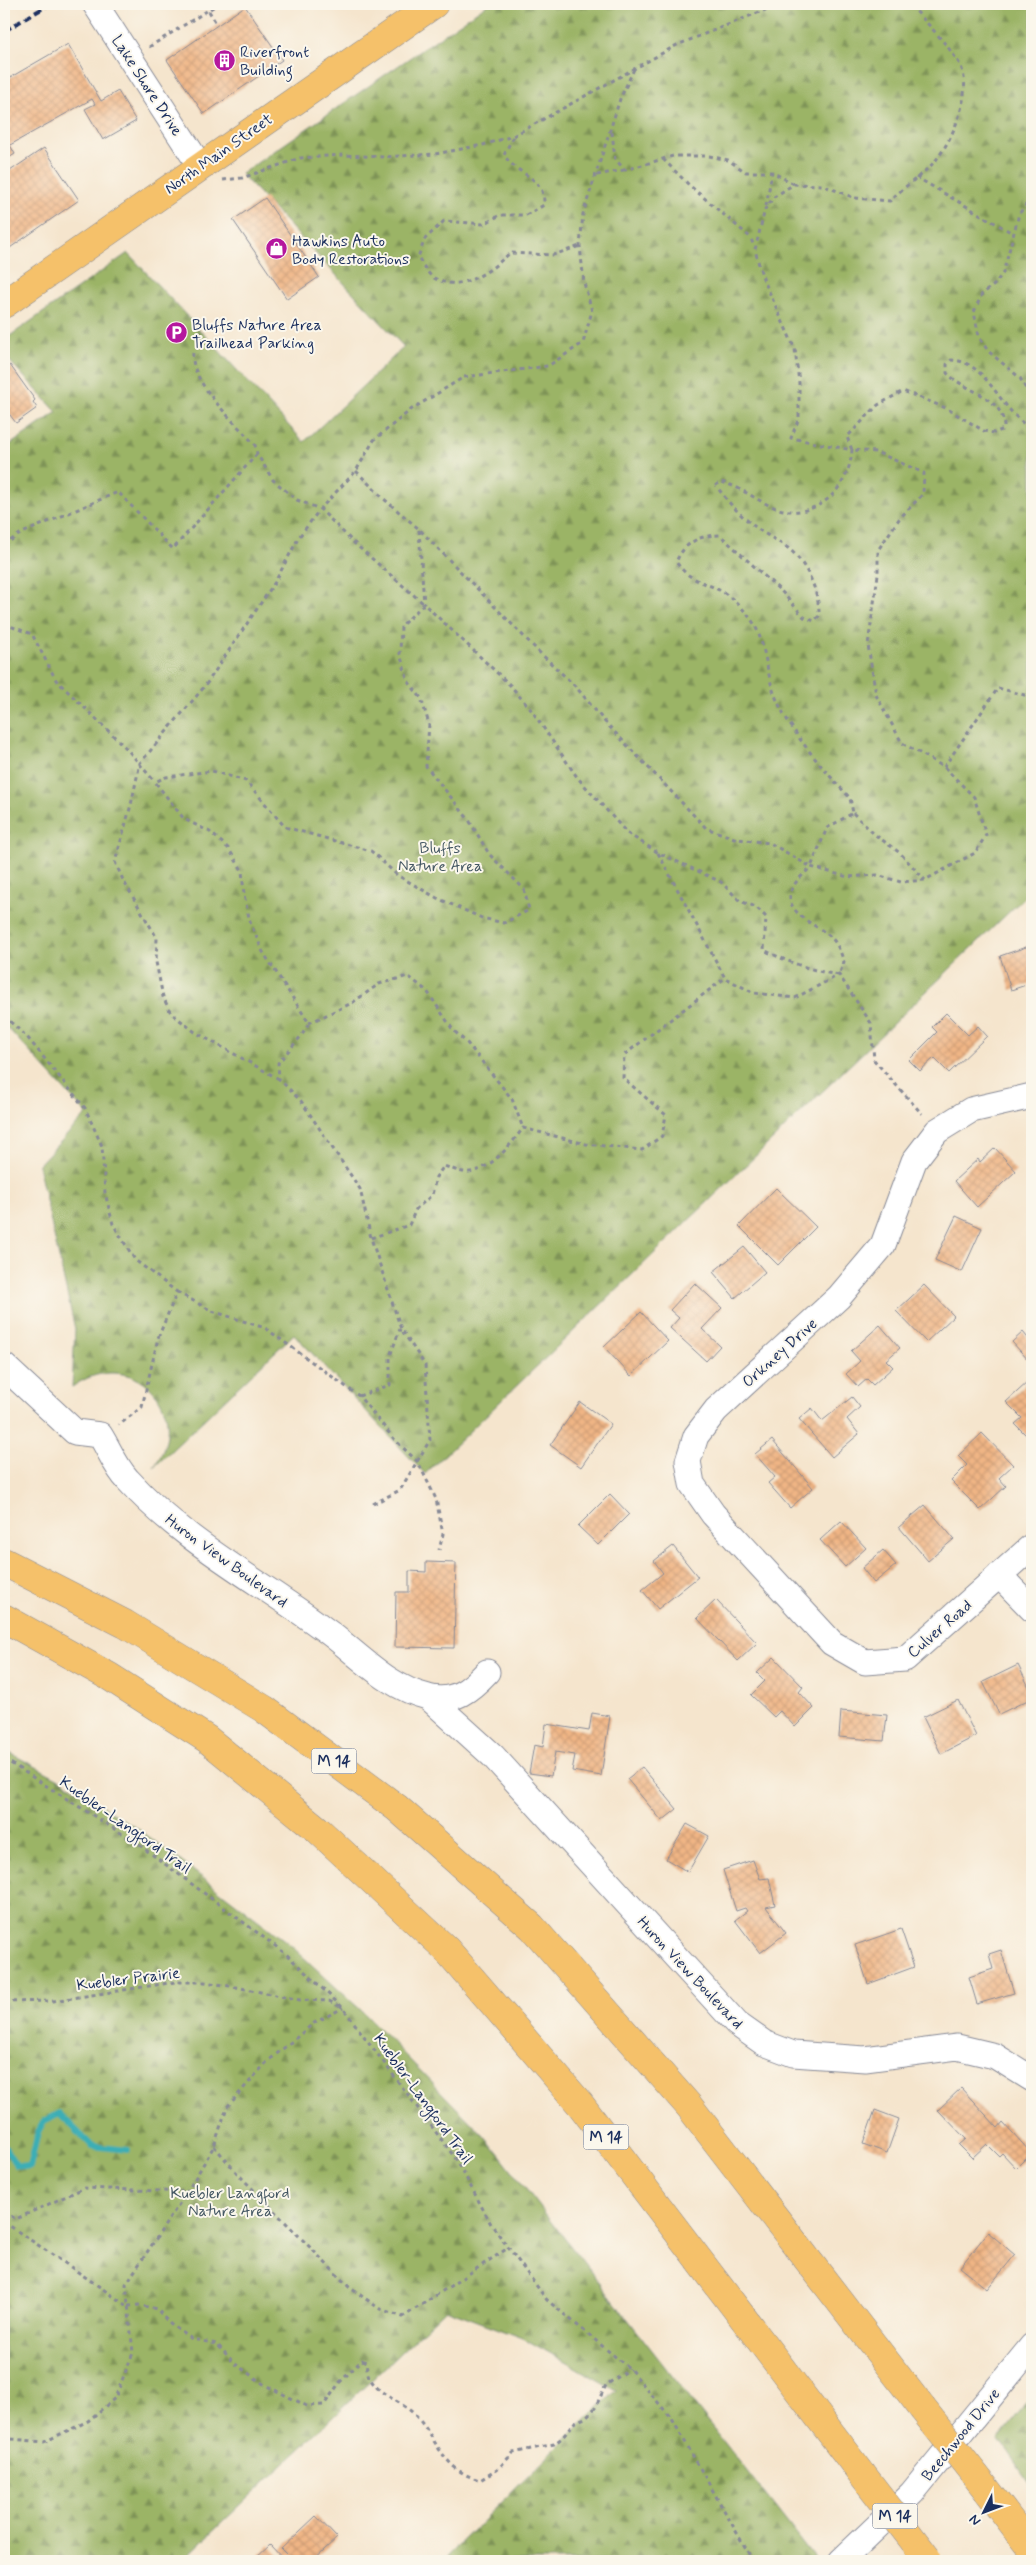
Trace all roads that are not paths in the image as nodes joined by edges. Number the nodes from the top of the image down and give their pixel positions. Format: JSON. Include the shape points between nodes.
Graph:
{"nodes":[{"id":1,"x":95,"y":4,"type":"edge"},
{"id":2,"x":434,"y":4,"type":"edge"},
{"id":3,"x":200,"y":166,"type":"junction"},
{"id":4,"x":4,"y":304,"type":"edge"},
{"id":5,"x":1032,"y":1096,"type":"edge"},
{"id":6,"x":4,"y":1366,"type":"edge"},
{"id":7,"x":1032,"y":1546,"type":"edge"},
{"id":8,"x":4,"y":1562,"type":"edge"},
{"id":9,"x":999,"y":1575,"type":"junction"},
{"id":10,"x":1032,"y":1609,"type":"edge"},
{"id":11,"x":4,"y":1618,"type":"edge"},
{"id":12,"x":832,"y":1643,"type":"joint"},
{"id":13,"x":487,"y":1672,"type":"dead end"},
{"id":14,"x":428,"y":1697,"type":"junction"},
{"id":15,"x":1032,"y":2079,"type":"edge"},
{"id":16,"x":1032,"y":2346,"type":"edge"},
{"id":17,"x":1032,"y":2549,"type":"edge"},
{"id":18,"x":928,"y":2559,"type":"edge"},
{"id":19,"x":841,"y":2561,"type":"edge"}],
"edges":[{"from":1,"to":3,"type":"street","name":"Lake Shore Drive"},
{"from":2,"to":3,"type":"main road","name":"North Main Street"},
{"from":3,"to":4,"type":"main road","name":"North Main Street"},
{"from":5,"to":12,"type":"street","name":"Orkney Drive","via":[[971,1110],[937,1131],[914,1161],[883,1244],[839,1297],[716,1410],[696,1436],[688,1461],[692,1484],[713,1514]]},
{"from":6,"to":14,"type":"street","name":"Huron View Boulevard","via":[[75,1432],[100,1435],[126,1479],[182,1532],[325,1629],[388,1681]]},
{"from":7,"to":9,"type":"street","name":"Culver Road"},
{"from":8,"to":17,"type":"main road","number":"M 14","bridge":true,"via":[[125,1624],[264,1709],[397,1808],[532,1927],[689,2106]]},
{"from":9,"to":10,"type":"street"},
{"from":9,"to":12,"type":"street","name":"Culver Road","via":[[905,1660],[866,1662]]},
{"from":11,"to":18,"type":"main road","number":"M 14","bridge":true,"via":[[110,1677],[207,1739],[317,1829],[446,1949],[580,2104]]},
{"from":13,"to":14,"type":"street","name":"Huron View Boulevard","via":[[468,1691],[457,1696]]},
{"from":14,"to":15,"type":"street","name":"Huron View Boulevard","via":[[492,1756],[737,2024],[764,2043],[793,2054],[832,2059],[865,2059],[957,2047],[995,2056]]},
{"from":16,"to":19,"type":"street","name":"Beechwood Drive","via":[[912,2492]]}]}
